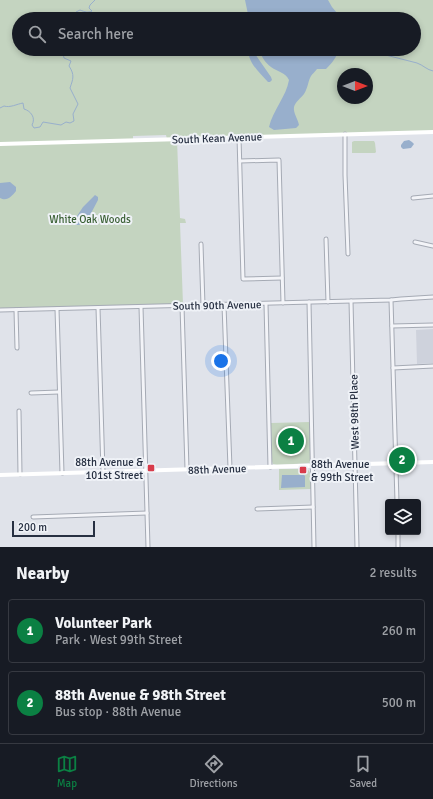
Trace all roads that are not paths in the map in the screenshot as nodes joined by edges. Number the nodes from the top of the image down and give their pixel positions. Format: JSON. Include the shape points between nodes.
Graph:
{"nodes":[{"id":1,"x":433,"y":132,"type":"edge"},
{"id":2,"x":345,"y":134,"type":"junction"},
{"id":3,"x":239,"y":137,"type":"junction"},
{"id":4,"x":0,"y":144,"type":"edge"},
{"id":5,"x":240,"y":161,"type":"junction"},
{"id":6,"x":433,"y":196,"type":"edge"},
{"id":7,"x":414,"y":198,"type":"dead end"},
{"id":8,"x":326,"y":239,"type":"dead end"},
{"id":9,"x":415,"y":242,"type":"dead end"},
{"id":10,"x":201,"y":244,"type":"dead end"},
{"id":11,"x":433,"y":246,"type":"edge"},
{"id":12,"x":348,"y":254,"type":"dead end"},
{"id":13,"x":282,"y":278,"type":"junction"},
{"id":14,"x":433,"y":298,"type":"edge"},
{"id":15,"x":391,"y":300,"type":"junction"},
{"id":16,"x":309,"y":302,"type":"junction"},
{"id":17,"x":328,"y":302,"type":"junction"},
{"id":18,"x":351,"y":302,"type":"junction"},
{"id":19,"x":283,"y":303,"type":"junction"},
{"id":20,"x":266,"y":304,"type":"junction"},
{"id":21,"x":202,"y":305,"type":"junction"},
{"id":22,"x":224,"y":305,"type":"junction"},
{"id":23,"x":182,"y":306,"type":"junction"},
{"id":24,"x":141,"y":307,"type":"junction"},
{"id":25,"x":98,"y":308,"type":"junction"},
{"id":26,"x":57,"y":309,"type":"junction"},
{"id":27,"x":0,"y":310,"type":"edge"},
{"id":28,"x":16,"y":310,"type":"junction"},
{"id":29,"x":433,"y":325,"type":"edge"},
{"id":30,"x":392,"y":326,"type":"junction"},
{"id":31,"x":16,"y":348,"type":"dead end"},
{"id":32,"x":433,"y":366,"type":"edge"},
{"id":33,"x":393,"y":368,"type":"junction"},
{"id":34,"x":59,"y":392,"type":"junction"},
{"id":35,"x":31,"y":393,"type":"dead end"},
{"id":36,"x":19,"y":411,"type":"dead end"},
{"id":37,"x":433,"y":462,"type":"edge"},
{"id":38,"x":396,"y":463,"type":"junction"},
{"id":39,"x":355,"y":464,"type":"junction"},
{"id":40,"x":312,"y":466,"type":"junction"},
{"id":41,"x":270,"y":467,"type":"junction"},
{"id":42,"x":230,"y":468,"type":"junction"},
{"id":43,"x":187,"y":469,"type":"junction"},
{"id":44,"x":146,"y":471,"type":"junction"},
{"id":45,"x":103,"y":472,"type":"junction"},
{"id":46,"x":62,"y":473,"type":"junction"},
{"id":47,"x":20,"y":474,"type":"junction"},
{"id":48,"x":0,"y":475,"type":"edge"},
{"id":49,"x":397,"y":499,"type":"edge"},
{"id":50,"x":313,"y":507,"type":"junction"},
{"id":51,"x":257,"y":509,"type":"dead end"},
{"id":52,"x":147,"y":513,"type":"junction"},
{"id":53,"x":33,"y":517,"type":"dead end"},
{"id":54,"x":398,"y":535,"type":"edge"},
{"id":55,"x":148,"y":547,"type":"edge"},
{"id":56,"x":314,"y":547,"type":"edge"},
{"id":57,"x":357,"y":547,"type":"edge"},
{"id":58,"x":398,"y":547,"type":"edge"}],
"edges":[{"from":1,"to":2,"type":"street","name":"South Kean Avenue"},
{"from":2,"to":3,"type":"street","name":"South Kean Avenue"},
{"from":2,"to":12,"type":"street"},
{"from":3,"to":4,"type":"street","name":"South Kean Avenue"},
{"from":3,"to":5,"type":"street"},
{"from":5,"to":13,"type":"street","via":[[243,279]]},
{"from":5,"to":13,"type":"street","via":[[279,160]]},
{"from":6,"to":7,"type":"street"},
{"from":8,"to":17,"type":"street"},
{"from":9,"to":11,"type":"street"},
{"from":10,"to":21,"type":"street"},
{"from":13,"to":19,"type":"street"},
{"from":14,"to":15,"type":"street","name":"South 90th Avenue"},
{"from":15,"to":18,"type":"street","name":"South 90th Avenue"},
{"from":15,"to":30,"type":"street"},
{"from":16,"to":17,"type":"street","name":"South 90th Avenue"},
{"from":16,"to":19,"type":"street","name":"South 90th Avenue"},
{"from":16,"to":40,"type":"street"},
{"from":17,"to":18,"type":"street","name":"South 90th Avenue"},
{"from":18,"to":39,"type":"street","name":"West 98th Place"},
{"from":19,"to":20,"type":"street","name":"South 90th Avenue"},
{"from":20,"to":22,"type":"street","name":"South 90th Avenue"},
{"from":20,"to":41,"type":"street"},
{"from":21,"to":22,"type":"street","name":"South 90th Avenue"},
{"from":21,"to":23,"type":"street","name":"South 90th Avenue"},
{"from":22,"to":42,"type":"street"},
{"from":23,"to":24,"type":"street","name":"South 90th Avenue"},
{"from":23,"to":43,"type":"street"},
{"from":24,"to":25,"type":"street","name":"South 90th Avenue"},
{"from":24,"to":44,"type":"street"},
{"from":25,"to":26,"type":"street","name":"South 90th Avenue"},
{"from":25,"to":45,"type":"street"},
{"from":26,"to":28,"type":"street","name":"South 90th Avenue"},
{"from":26,"to":34,"type":"street"},
{"from":27,"to":28,"type":"street","name":"South 90th Avenue"},
{"from":28,"to":31,"type":"street"},
{"from":29,"to":30,"type":"street"},
{"from":30,"to":33,"type":"street"},
{"from":32,"to":33,"type":"street"},
{"from":33,"to":38,"type":"street"},
{"from":34,"to":35,"type":"street"},
{"from":34,"to":46,"type":"street"},
{"from":36,"to":47,"type":"street"},
{"from":37,"to":38,"type":"street","name":"88th Avenue"},
{"from":38,"to":39,"type":"street","name":"88th Avenue"},
{"from":38,"to":49,"type":"street"},
{"from":39,"to":40,"type":"street","name":"88th Avenue"},
{"from":39,"to":57,"type":"street","name":"West 98th Place"},
{"from":40,"to":41,"type":"street","name":"88th Avenue"},
{"from":40,"to":50,"type":"street"},
{"from":41,"to":42,"type":"street","name":"88th Avenue"},
{"from":42,"to":43,"type":"street","name":"88th Avenue"},
{"from":43,"to":44,"type":"street","name":"88th Avenue"},
{"from":44,"to":45,"type":"street","name":"88th Avenue"},
{"from":44,"to":52,"type":"street"},
{"from":45,"to":46,"type":"street","name":"88th Avenue"},
{"from":46,"to":47,"type":"street","name":"88th Avenue"},
{"from":47,"to":48,"type":"street","name":"88th Avenue"},
{"from":50,"to":51,"type":"street"},
{"from":50,"to":56,"type":"street"},
{"from":52,"to":53,"type":"street"},
{"from":52,"to":55,"type":"street"},
{"from":54,"to":58,"type":"street"}]}
